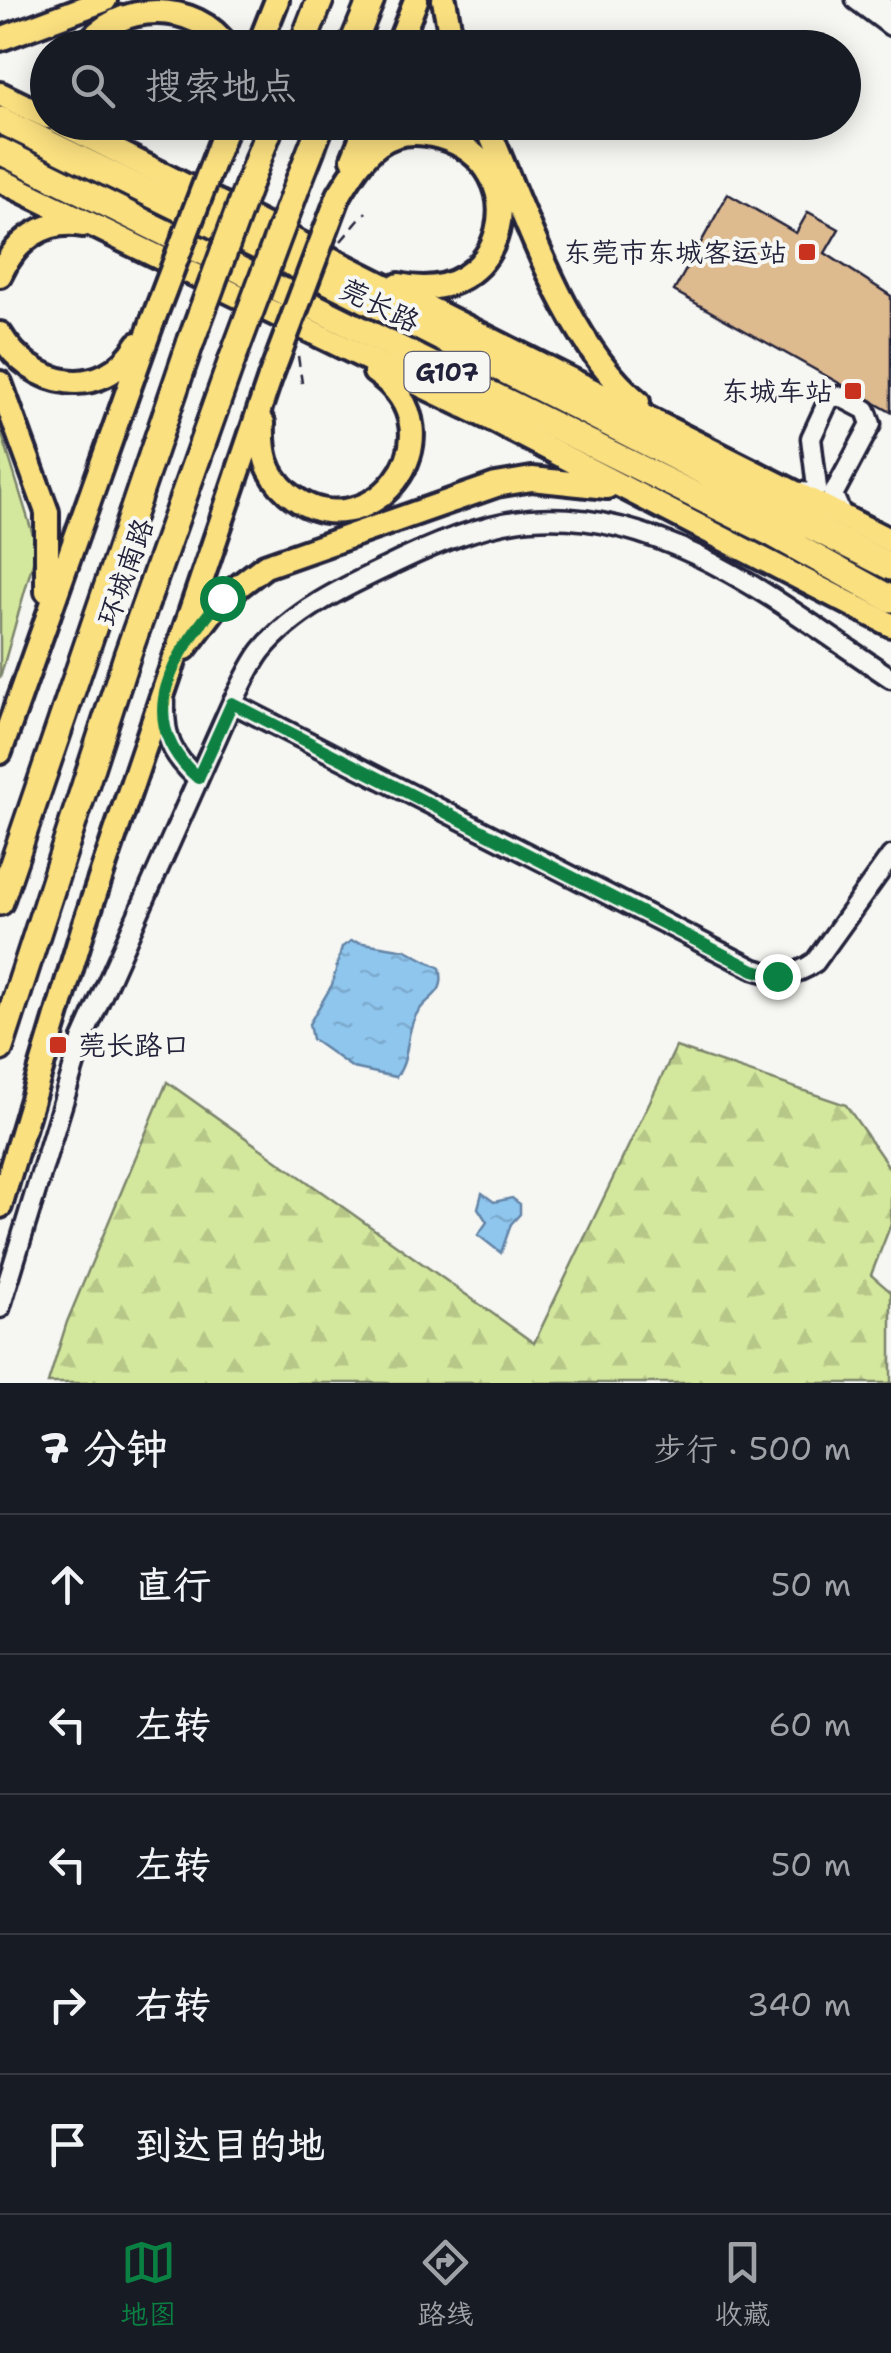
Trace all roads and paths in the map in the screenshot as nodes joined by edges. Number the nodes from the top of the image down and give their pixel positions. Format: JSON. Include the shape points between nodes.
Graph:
{"nodes":[{"id":1,"x":105,"y":0,"type":"edge"},
{"id":2,"x":276,"y":0,"type":"edge"},
{"id":3,"x":320,"y":0,"type":"edge"},
{"id":4,"x":370,"y":0,"type":"edge"},
{"id":5,"x":416,"y":0,"type":"edge"},
{"id":6,"x":444,"y":0,"type":"edge"},
{"id":7,"x":856,"y":0,"type":"edge"},
{"id":8,"x":876,"y":0,"type":"edge"},
{"id":9,"x":891,"y":11,"type":"edge"},
{"id":10,"x":891,"y":26,"type":"edge"},
{"id":11,"x":100,"y":30,"type":"edge"},
{"id":12,"x":216,"y":30,"type":"edge"},
{"id":13,"x":265,"y":30,"type":"edge"},
{"id":14,"x":308,"y":30,"type":"edge"},
{"id":15,"x":359,"y":30,"type":"edge"},
{"id":16,"x":404,"y":30,"type":"edge"},
{"id":17,"x":450,"y":30,"type":"edge"},
{"id":18,"x":0,"y":39,"type":"edge"},
{"id":19,"x":0,"y":94,"type":"edge"},
{"id":20,"x":30,"y":108,"type":"edge"},
{"id":21,"x":0,"y":120,"type":"edge"},
{"id":22,"x":30,"y":135,"type":"edge"},
{"id":23,"x":41,"y":140,"type":"edge"},
{"id":24,"x":94,"y":140,"type":"edge"},
{"id":25,"x":110,"y":140,"type":"edge"},
{"id":26,"x":221,"y":140,"type":"edge"},
{"id":27,"x":265,"y":140,"type":"edge"},
{"id":28,"x":315,"y":140,"type":"edge"},
{"id":29,"x":361,"y":140,"type":"edge"},
{"id":30,"x":380,"y":140,"type":"edge"},
{"id":31,"x":449,"y":140,"type":"edge"},
{"id":32,"x":493,"y":140,"type":"edge"},
{"id":33,"x":0,"y":151,"type":"edge"},
{"id":34,"x":140,"y":163,"type":"junction"},
{"id":35,"x":0,"y":180,"type":"edge"},
{"id":36,"x":339,"y":195,"type":"junction"},
{"id":37,"x":366,"y":212,"type":"dead end"},
{"id":38,"x":108,"y":233,"type":"junction"},
{"id":39,"x":339,"y":245,"type":"dead end"},
{"id":40,"x":357,"y":270,"type":"junction"},
{"id":41,"x":0,"y":276,"type":"edge"},
{"id":42,"x":153,"y":320,"type":"junction"},
{"id":43,"x":0,"y":334,"type":"edge"},
{"id":44,"x":327,"y":339,"type":"junction"},
{"id":45,"x":302,"y":345,"type":"dead end"},
{"id":46,"x":270,"y":378,"type":"junction"},
{"id":47,"x":302,"y":382,"type":"dead end"},
{"id":48,"x":0,"y":383,"type":"edge"},
{"id":49,"x":672,"y":429,"type":"junction"},
{"id":50,"x":801,"y":492,"type":"junction"},
{"id":51,"x":642,"y":498,"type":"junction"},
{"id":52,"x":841,"y":512,"type":"junction"},
{"id":53,"x":891,"y":540,"type":"edge"},
{"id":54,"x":891,"y":566,"type":"edge"},
{"id":55,"x":891,"y":599,"type":"edge"},
{"id":56,"x":891,"y":625,"type":"edge"},
{"id":57,"x":42,"y":628,"type":"junction"},
{"id":58,"x":166,"y":676,"type":"junction"},
{"id":59,"x":891,"y":678,"type":"edge"},
{"id":60,"x":232,"y":703,"type":"junction"},
{"id":61,"x":0,"y":752,"type":"edge"},
{"id":62,"x":198,"y":778,"type":"junction"},
{"id":63,"x":891,"y":856,"type":"edge"},
{"id":64,"x":0,"y":902,"type":"edge"},
{"id":65,"x":0,"y":1048,"type":"edge"},
{"id":66,"x":0,"y":1206,"type":"edge"},
{"id":67,"x":0,"y":1308,"type":"edge"}],
"edges":[{"from":1,"to":18,"type":"main road"},
{"from":2,"to":13,"type":"main road"},
{"from":3,"to":14,"type":"highway"},
{"from":4,"to":15,"type":"highway"},
{"from":5,"to":16,"type":"main road"},
{"from":6,"to":17,"type":"main road"},
{"from":7,"to":10,"type":"street"},
{"from":8,"to":9,"type":"street"},
{"from":11,"to":12,"type":"main road","via":[[112,17],[161,3],[195,13]]},
{"from":19,"to":20,"type":"main road"},
{"from":21,"to":22,"type":"highway","name":"莞长路","number":"G107"},
{"from":23,"to":54,"type":"highway","name":"莞长路","number":"G107"},
{"from":24,"to":34,"type":"main road"},
{"from":25,"to":34,"type":"main road"},
{"from":26,"to":42,"type":"main road","bridge":true},
{"from":27,"to":64,"type":"highway","name":"环城南路","bridge":true},
{"from":28,"to":65,"type":"highway","name":"环城南路","bridge":true,"via":[[127,656]]},
{"from":29,"to":36,"type":"main road"},
{"from":30,"to":36,"type":"main road"},
{"from":31,"to":40,"type":"main road","via":[[474,154],[498,196],[493,244],[464,280],[441,288],[416,288]]},
{"from":32,"to":49,"type":"main road","via":[[591,353],[622,389]]},
{"from":33,"to":55,"type":"highway","name":"莞长路","number":"G107","via":[[772,533]]},
{"from":34,"to":40,"type":"main road"},
{"from":35,"to":38,"type":"main road"},
{"from":36,"to":46,"type":"main road","bridge":true},
{"from":37,"to":39,"type":"path","bridge":true},
{"from":38,"to":41,"type":"main road","via":[[68,223],[41,230],[16,248]]},
{"from":38,"to":44,"type":"main road"},
{"from":40,"to":49,"type":"main road"},
{"from":42,"to":43,"type":"main road","via":[[124,364],[80,383],[34,370]]},
{"from":42,"to":57,"type":"main road"},
{"from":44,"to":46,"type":"main road","via":[[382,377],[412,418],[410,455],[378,499],[327,511],[282,488],[262,450]]},
{"from":44,"to":51,"type":"main road"},
{"from":45,"to":47,"type":"path","bridge":true},
{"from":46,"to":58,"type":"main road"},
{"from":48,"to":57,"type":"main road","via":[[46,512],[50,544]]},
{"from":49,"to":50,"type":"main road"},
{"from":50,"to":52,"type":"main road"},
{"from":50,"to":52,"type":"street","via":[[818,488],[811,438],[829,398],[839,396],[866,410],[871,424],[833,495]]},
{"from":51,"to":56,"type":"main road"},
{"from":51,"to":58,"type":"main road","via":[[590,482],[496,485],[264,566],[222,598]]},
{"from":52,"to":53,"type":"main road"},
{"from":57,"to":61,"type":"main road"},
{"from":58,"to":62,"type":"street","via":[[164,734],[176,759]]},
{"from":58,"to":66,"type":"main road"},
{"from":59,"to":60,"type":"street","via":[[746,584],[653,536],[575,520],[530,519],[462,537],[328,596],[262,650]]},
{"from":60,"to":62,"type":"street"},
{"from":60,"to":63,"type":"street","via":[[777,976],[816,962]]},
{"from":62,"to":67,"type":"street","via":[[82,1040]]}]}
